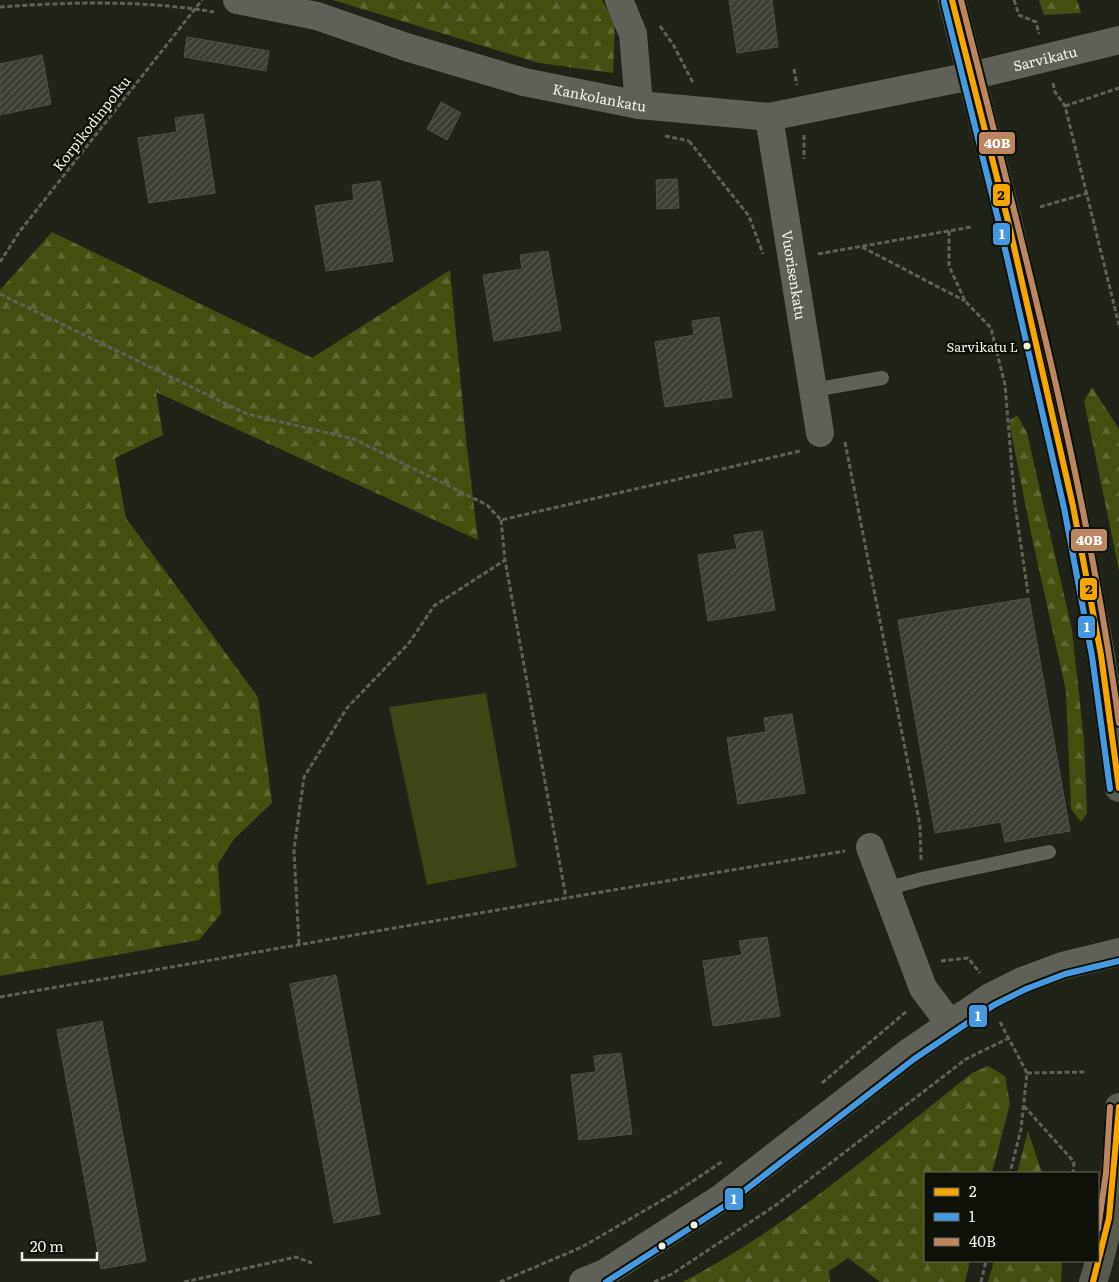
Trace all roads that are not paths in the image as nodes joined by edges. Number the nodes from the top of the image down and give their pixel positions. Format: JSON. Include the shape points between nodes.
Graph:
{"nodes":[{"id":1,"x":236,"y":0,"type":"edge"},
{"id":2,"x":619,"y":0,"type":"edge"},
{"id":3,"x":952,"y":0,"type":"edge"},
{"id":4,"x":1119,"y":40,"type":"edge"},
{"id":5,"x":971,"y":76,"type":"junction"},
{"id":6,"x":639,"y":105,"type":"junction"},
{"id":7,"x":769,"y":117,"type":"junction"},
{"id":8,"x":882,"y":378,"type":"dead end"},
{"id":9,"x":813,"y":390,"type":"junction"},
{"id":10,"x":826,"y":440,"type":"road end"},
{"id":11,"x":1119,"y":788,"type":"edge"},
{"id":12,"x":870,"y":847,"type":"road end"},
{"id":13,"x":1049,"y":852,"type":"dead end"},
{"id":14,"x":886,"y":889,"type":"junction"},
{"id":15,"x":1119,"y":952,"type":"edge"},
{"id":16,"x":950,"y":1024,"type":"junction"},
{"id":17,"x":1119,"y":1107,"type":"edge"},
{"id":18,"x":583,"y":1282,"type":"edge"},
{"id":19,"x":1093,"y":1282,"type":"edge"}],
"edges":[{"from":1,"to":6,"type":"street","name":"Kankolankatu","via":[[317,16],[524,82]]},
{"from":2,"to":6,"type":"street","via":[[633,34]]},
{"from":3,"to":5,"type":"main road"},
{"from":4,"to":5,"type":"street","name":"Sarvikatu"},
{"from":5,"to":7,"type":"street","name":"Kankolankatu"},
{"from":5,"to":11,"type":"main road","via":[[1009,225],[1073,506],[1101,655]]},
{"from":6,"to":7,"type":"street","name":"Kankolankatu"},
{"from":7,"to":9,"type":"street","name":"Vuorisenkatu"},
{"from":8,"to":9,"type":"lane"},
{"from":9,"to":10,"type":"street","name":"Vuorisenkatu"},
{"from":12,"to":14,"type":"street"},
{"from":13,"to":14,"type":"lane","via":[[922,878]]},
{"from":14,"to":16,"type":"street","via":[[923,988]]},
{"from":15,"to":16,"type":"street","via":[[1022,980]]},
{"from":16,"to":18,"type":"street","via":[[909,1052],[722,1198],[605,1274]]},
{"from":17,"to":19,"type":"main road","via":[[1116,1170],[1102,1256]]}]}
